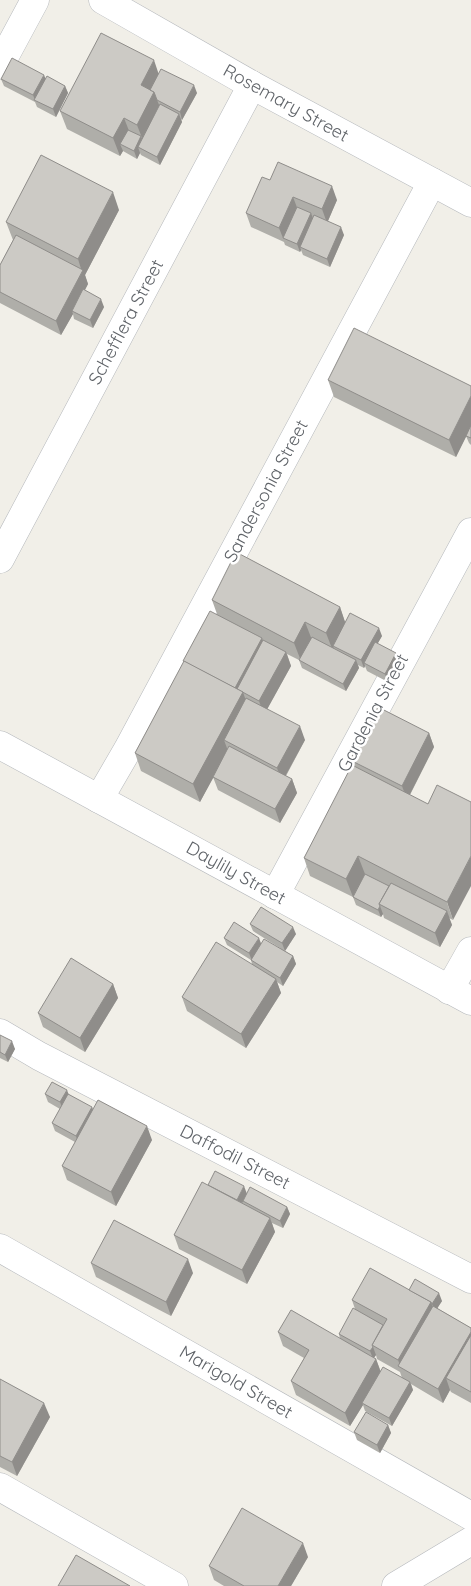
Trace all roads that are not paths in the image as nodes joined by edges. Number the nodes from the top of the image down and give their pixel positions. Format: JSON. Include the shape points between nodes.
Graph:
{"nodes":[{"id":1,"x":35,"y":0,"type":"edge"},
{"id":2,"x":103,"y":0,"type":"edge"},
{"id":3,"x":0,"y":65,"type":"edge"},
{"id":4,"x":252,"y":85,"type":"junction"},
{"id":5,"x":432,"y":182,"type":"junction"},
{"id":6,"x":471,"y":203,"type":"edge"},
{"id":7,"x":471,"y":532,"type":"edge"},
{"id":8,"x":0,"y":559,"type":"edge"},
{"id":9,"x":0,"y":745,"type":"edge"},
{"id":10,"x":99,"y":799,"type":"junction"},
{"id":11,"x":275,"y":895,"type":"junction"},
{"id":12,"x":471,"y":951,"type":"edge"},
{"id":13,"x":460,"y":996,"type":"edge"},
{"id":14,"x":0,"y":1033,"type":"edge"},
{"id":15,"x":0,"y":1248,"type":"edge"},
{"id":16,"x":471,"y":1279,"type":"edge"},
{"id":17,"x":0,"y":1487,"type":"edge"},
{"id":18,"x":471,"y":1516,"type":"edge"},
{"id":19,"x":471,"y":1541,"type":"edge"},
{"id":20,"x":174,"y":1586,"type":"edge"},
{"id":21,"x":396,"y":1586,"type":"edge"}],
"edges":[{"from":1,"to":3,"type":"street"},
{"from":2,"to":4,"type":"street","name":"Rosemary Street"},
{"from":4,"to":5,"type":"street","name":"Rosemary Street"},
{"from":4,"to":8,"type":"street","name":"Schefflera Street"},
{"from":5,"to":6,"type":"street","name":"Rosemary Street"},
{"from":5,"to":10,"type":"street","name":"Sandersonia Street"},
{"from":7,"to":11,"type":"street","name":"Gardenia Street"},
{"from":9,"to":10,"type":"street","name":"Daylily Street"},
{"from":10,"to":11,"type":"street","name":"Daylily Street"},
{"from":11,"to":13,"type":"street","name":"Daylily Street"},
{"from":12,"to":13,"type":"street"},
{"from":14,"to":16,"type":"street","name":"Daffodil Street","via":[[48,1061]]},
{"from":15,"to":18,"type":"street","name":"Marigold Street"},
{"from":17,"to":20,"type":"street"},
{"from":19,"to":21,"type":"street"}]}
